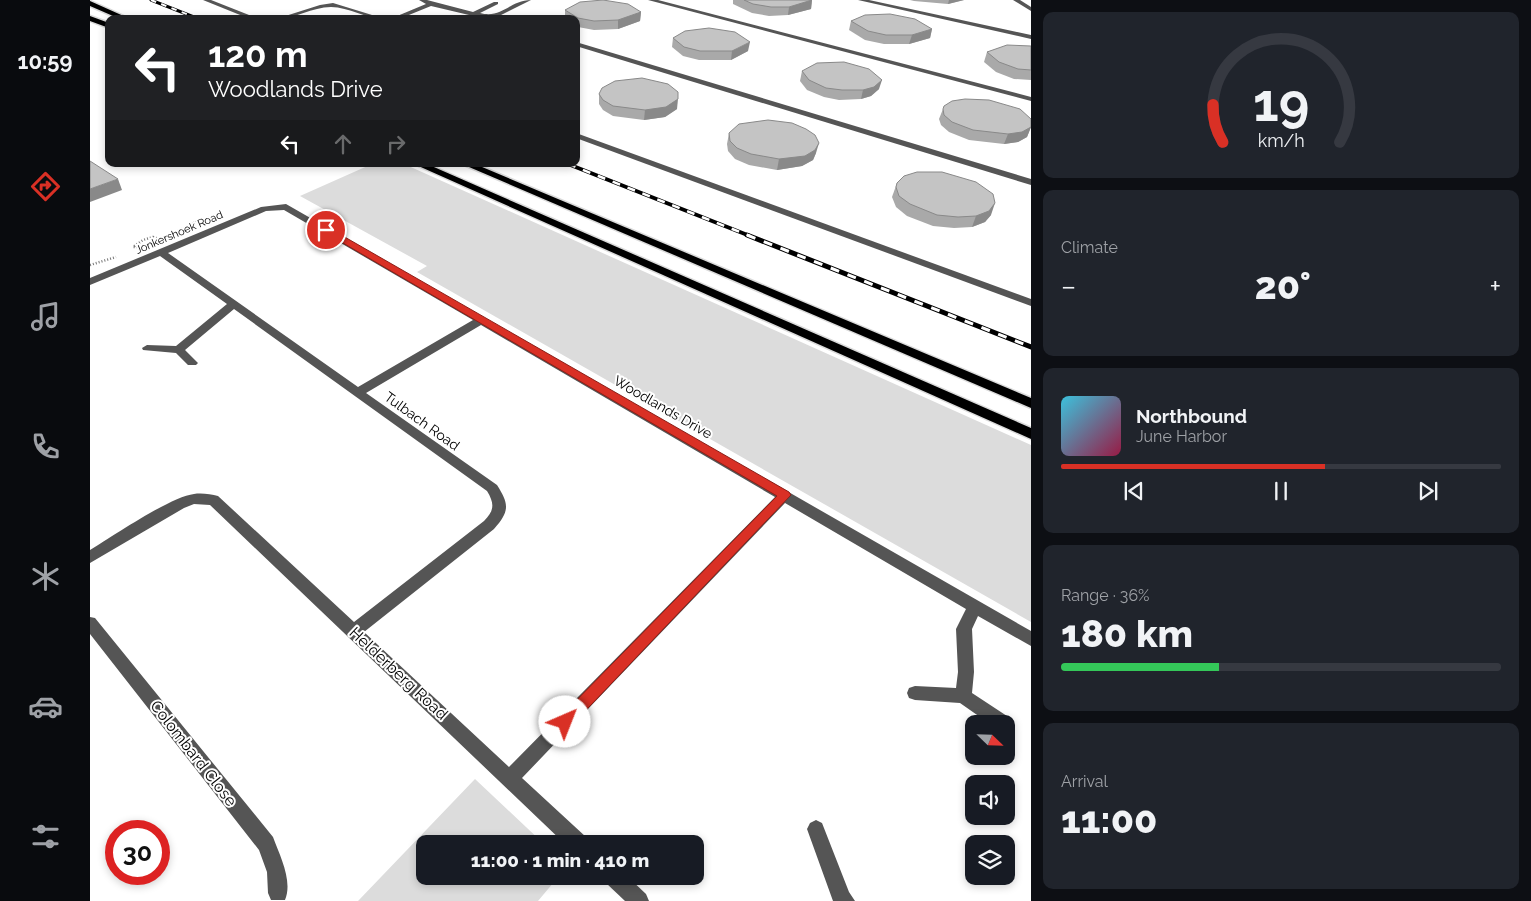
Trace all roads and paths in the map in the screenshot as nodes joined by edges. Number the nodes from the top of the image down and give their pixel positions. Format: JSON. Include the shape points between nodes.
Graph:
{"nodes":[{"id":1,"x":206,"y":0,"type":"edge"},
{"id":2,"x":342,"y":0,"type":"edge"},
{"id":3,"x":422,"y":0,"type":"edge"},
{"id":4,"x":528,"y":0,"type":"edge"},
{"id":5,"x":650,"y":0,"type":"edge"},
{"id":6,"x":861,"y":0,"type":"edge"},
{"id":7,"x":1016,"y":0,"type":"edge"},
{"id":8,"x":90,"y":3,"type":"edge"},
{"id":9,"x":496,"y":3,"type":"dead end"},
{"id":10,"x":432,"y":4,"type":"junction"},
{"id":11,"x":327,"y":6,"type":"junction"},
{"id":12,"x":1031,"y":10,"type":"edge"},
{"id":13,"x":474,"y":14,"type":"junction"},
{"id":14,"x":117,"y":15,"type":"edge"},
{"id":15,"x":245,"y":15,"type":"edge"},
{"id":16,"x":294,"y":15,"type":"edge"},
{"id":17,"x":368,"y":15,"type":"edge"},
{"id":18,"x":403,"y":15,"type":"edge"},
{"id":19,"x":478,"y":15,"type":"edge"},
{"id":20,"x":498,"y":15,"type":"edge"},
{"id":21,"x":90,"y":18,"type":"edge"},
{"id":22,"x":105,"y":24,"type":"edge"},
{"id":23,"x":1031,"y":37,"type":"edge"},
{"id":24,"x":580,"y":45,"type":"edge"},
{"id":25,"x":1031,"y":99,"type":"edge"},
{"id":26,"x":580,"y":136,"type":"edge"},
{"id":27,"x":426,"y":167,"type":"edge"},
{"id":28,"x":474,"y":167,"type":"edge"},
{"id":29,"x":1031,"y":182,"type":"edge"},
{"id":30,"x":278,"y":206,"type":"joint"},
{"id":31,"x":156,"y":248,"type":"junction"},
{"id":32,"x":90,"y":282,"type":"edge"},
{"id":33,"x":1031,"y":303,"type":"edge"},
{"id":34,"x":234,"y":304,"type":"junction"},
{"id":35,"x":481,"y":320,"type":"junction"},
{"id":36,"x":147,"y":348,"type":"dead end"},
{"id":37,"x":179,"y":350,"type":"junction"},
{"id":38,"x":192,"y":363,"type":"dead end"},
{"id":39,"x":357,"y":393,"type":"junction"},
{"id":40,"x":1031,"y":403,"type":"edge"},
{"id":41,"x":1031,"y":434,"type":"edge"},
{"id":42,"x":785,"y":495,"type":"junction"},
{"id":43,"x":90,"y":557,"type":"edge"},
{"id":44,"x":975,"y":606,"type":"junction"},
{"id":45,"x":90,"y":623,"type":"edge"},
{"id":46,"x":354,"y":631,"type":"junction"},
{"id":47,"x":1031,"y":639,"type":"edge"},
{"id":48,"x":915,"y":693,"type":"dead end"},
{"id":49,"x":963,"y":696,"type":"junction"},
{"id":50,"x":991,"y":715,"type":"edge"},
{"id":51,"x":510,"y":778,"type":"junction"},
{"id":52,"x":816,"y":829,"type":"dead end"},
{"id":53,"x":570,"y":835,"type":"edge"},
{"id":54,"x":623,"y":885,"type":"edge"},
{"id":55,"x":278,"y":893,"type":"dead end"},
{"id":56,"x":842,"y":900,"type":"edge"},
{"id":57,"x":640,"y":901,"type":"edge"}],
"edges":[{"from":1,"to":15,"type":"street"},
{"from":2,"to":11,"type":"street"},
{"from":3,"to":10,"type":"street"},
{"from":4,"to":20,"type":"street"},
{"from":5,"to":25,"type":"street"},
{"from":6,"to":23,"type":"street"},
{"from":7,"to":12,"type":"street"},
{"from":8,"to":14,"type":"highway"},
{"from":9,"to":13,"type":"street"},
{"from":10,"to":13,"type":"street"},
{"from":10,"to":18,"type":"street"},
{"from":11,"to":16,"type":"street"},
{"from":11,"to":17,"type":"street"},
{"from":13,"to":19,"type":"street"},
{"from":21,"to":22,"type":"highway"},
{"from":24,"to":29,"type":"street"},
{"from":26,"to":33,"type":"street"},
{"from":27,"to":41,"type":"highway"},
{"from":28,"to":40,"type":"highway"},
{"from":30,"to":31,"type":"street","name":"Jonkershoek Road","via":[[264,208]]},
{"from":30,"to":35,"type":"street","name":"Woodlands Drive","via":[[292,210]]},
{"from":31,"to":31,"type":"path","via":[[158,238],[143,240],[133,248]]},
{"from":31,"to":32,"type":"street","name":"Jonkershoek Road"},
{"from":31,"to":34,"type":"street","name":"Tulbach Road"},
{"from":34,"to":37,"type":"street"},
{"from":34,"to":39,"type":"street","name":"Tulbach Road"},
{"from":35,"to":39,"type":"street"},
{"from":35,"to":42,"type":"street","name":"Woodlands Drive"},
{"from":36,"to":37,"type":"street"},
{"from":37,"to":38,"type":"street"},
{"from":39,"to":46,"type":"street","name":"Tulbach Road","via":[[492,488],[500,501],[498,515],[489,525]]},
{"from":42,"to":44,"type":"street","name":"Woodlands Drive"},
{"from":42,"to":51,"type":"street"},
{"from":43,"to":46,"type":"street","name":"Helderberg Road","via":[[186,500],[208,498]]},
{"from":44,"to":47,"type":"street","name":"Woodlands Drive"},
{"from":44,"to":49,"type":"street","via":[[964,629],[966,672]]},
{"from":45,"to":55,"type":"street","name":"Colombard Close","via":[[266,844],[276,872]]},
{"from":46,"to":51,"type":"street","name":"Helderberg Road"},
{"from":48,"to":49,"type":"street"},
{"from":49,"to":50,"type":"street"},
{"from":51,"to":53,"type":"street","name":"Helderberg Road"},
{"from":52,"to":56,"type":"street"},
{"from":54,"to":57,"type":"street"}]}
